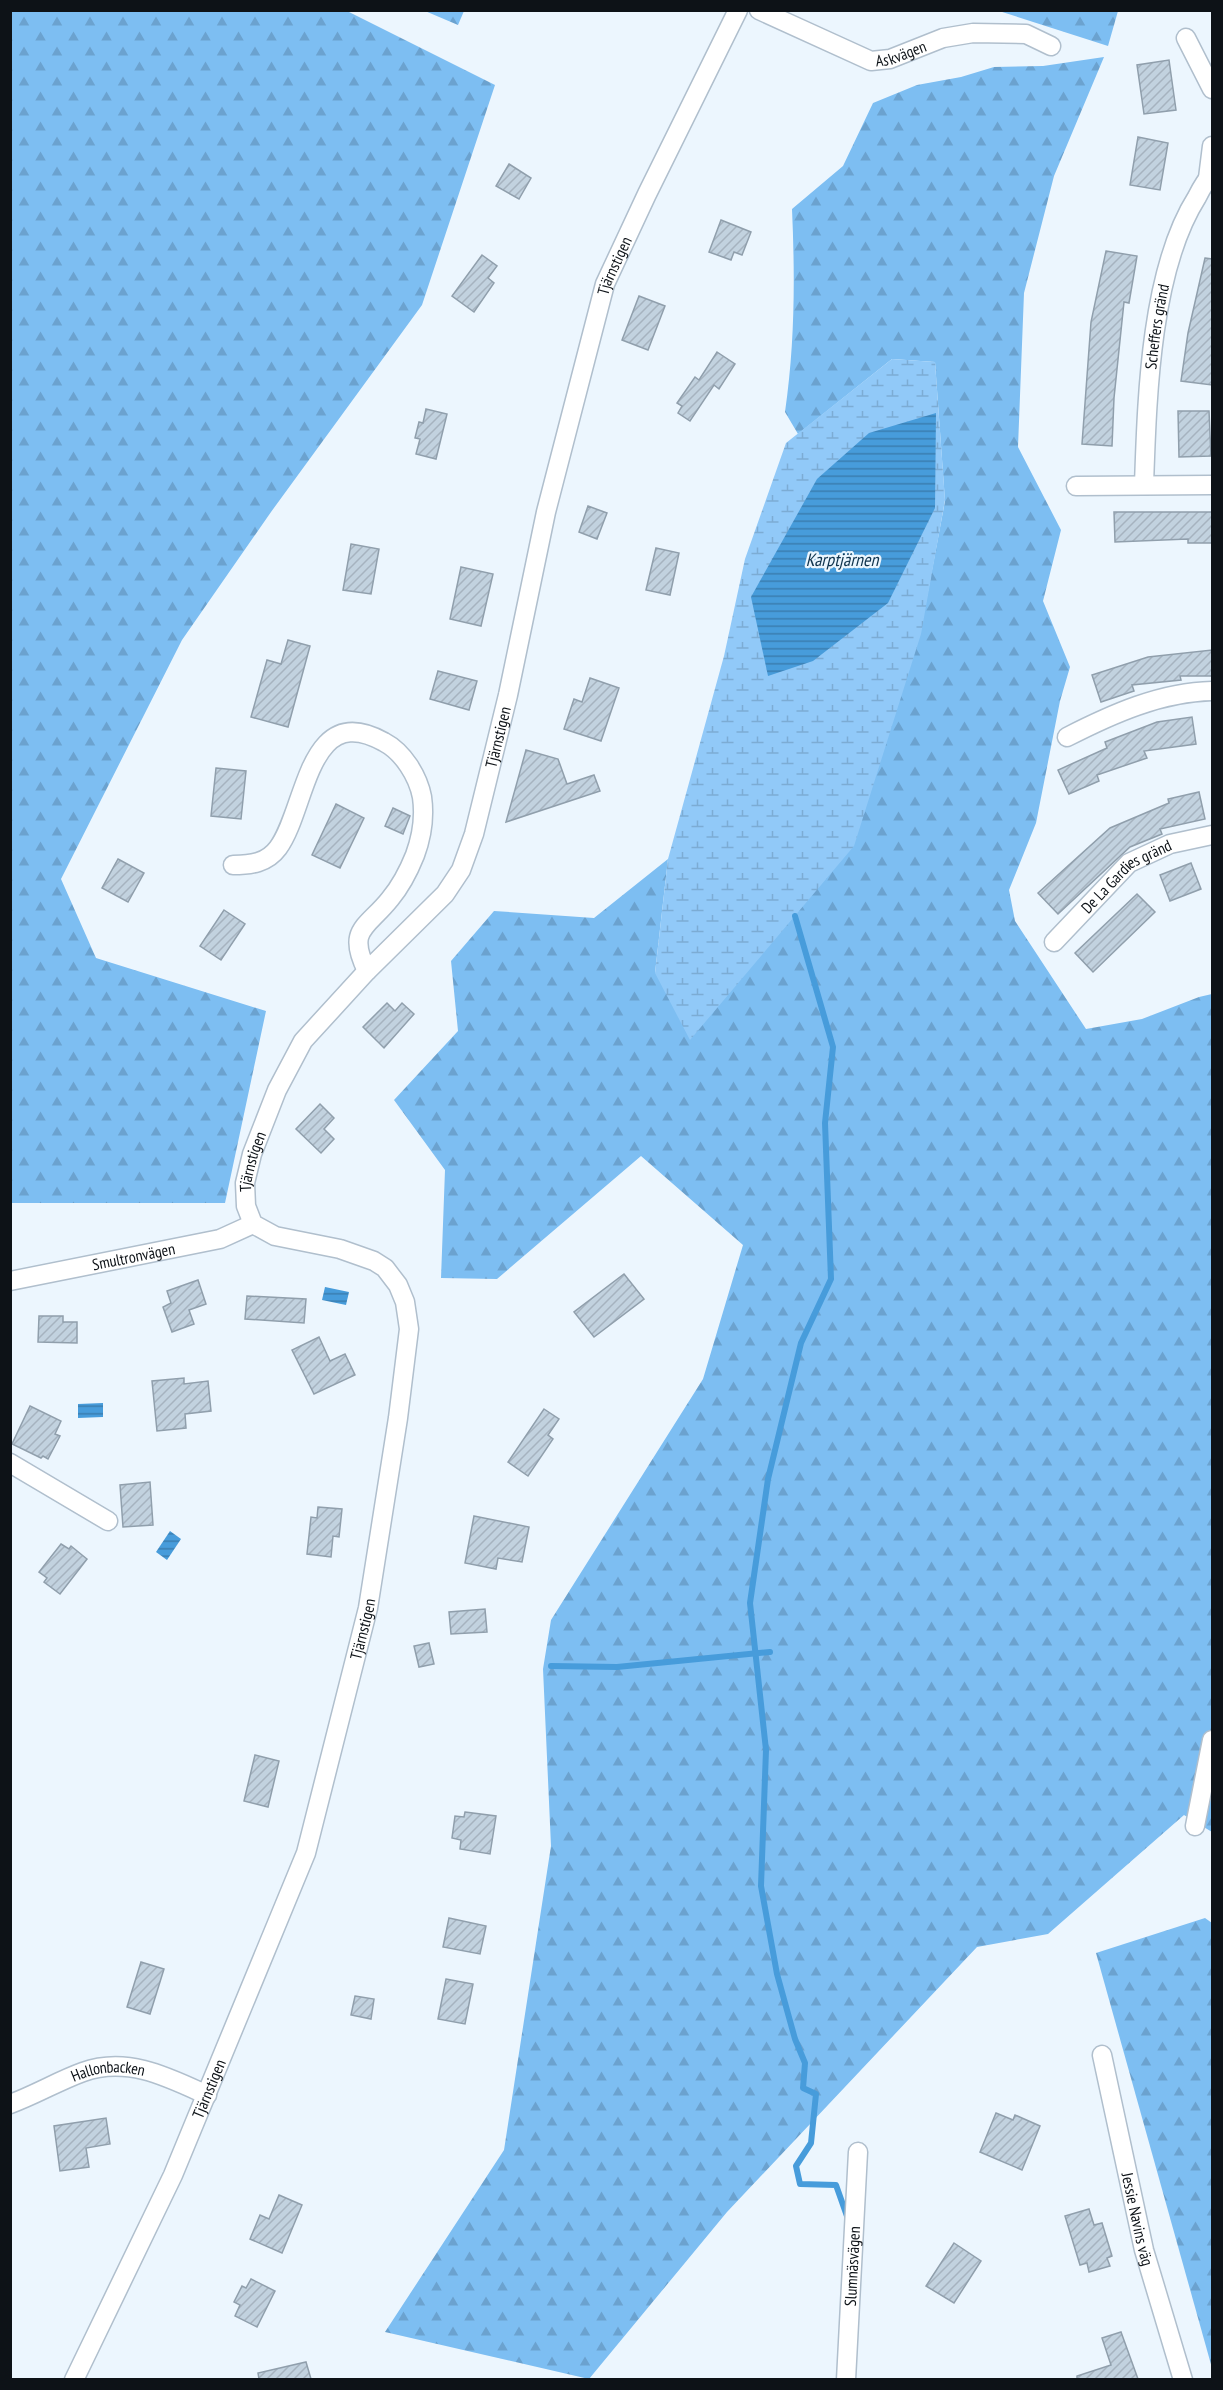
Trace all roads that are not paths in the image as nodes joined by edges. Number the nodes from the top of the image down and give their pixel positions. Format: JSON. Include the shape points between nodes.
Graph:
{"nodes":[{"id":1,"x":738,"y":10,"type":"edge"},
{"id":2,"x":759,"y":10,"type":"edge"},
{"id":3,"x":1186,"y":38,"type":"dead end"},
{"id":4,"x":1051,"y":46,"type":"dead end"},
{"id":5,"x":1212,"y":89,"type":"edge"},
{"id":6,"x":1212,"y":146,"type":"edge"},
{"id":7,"x":1210,"y":176,"type":"edge"},
{"id":8,"x":1212,"y":484,"type":"edge"},
{"id":9,"x":1144,"y":485,"type":"junction"},
{"id":10,"x":1076,"y":486,"type":"dead end"},
{"id":11,"x":1212,"y":691,"type":"edge"},
{"id":12,"x":1067,"y":737,"type":"dead end"},
{"id":13,"x":1212,"y":835,"type":"edge"},
{"id":14,"x":233,"y":866,"type":"dead end"},
{"id":15,"x":1054,"y":942,"type":"dead end"},
{"id":16,"x":367,"y":971,"type":"junction"},
{"id":17,"x":253,"y":1224,"type":"junction"},
{"id":18,"x":10,"y":1281,"type":"edge"},
{"id":19,"x":10,"y":1463,"type":"edge"},
{"id":20,"x":108,"y":1521,"type":"dead end"},
{"id":21,"x":1212,"y":1740,"type":"edge"},
{"id":22,"x":1212,"y":1812,"type":"edge"},
{"id":23,"x":1102,"y":2055,"type":"dead end"},
{"id":24,"x":207,"y":2095,"type":"junction"},
{"id":25,"x":10,"y":2104,"type":"edge"},
{"id":26,"x":858,"y":2152,"type":"dead end"},
{"id":27,"x":74,"y":2379,"type":"edge"},
{"id":28,"x":846,"y":2379,"type":"edge"},
{"id":29,"x":1183,"y":2379,"type":"edge"}],
"edges":[{"from":1,"to":16,"type":"street","name":"Tjärnstigen","via":[[605,284],[541,532],[474,834],[461,870],[445,894]]},
{"from":2,"to":4,"type":"street","name":"Askvägen","via":[[871,61],[890,59],[943,38],[973,33],[1026,34]]},
{"from":3,"to":5,"type":"street"},
{"from":6,"to":7,"type":"street","name":"Scheffers gränd"},
{"from":7,"to":9,"type":"street","name":"Scheffers gränd","via":[[1189,208],[1172,253],[1156,322],[1147,392]]},
{"from":8,"to":9,"type":"street"},
{"from":9,"to":10,"type":"street"},
{"from":11,"to":12,"type":"street","via":[[1194,691],[1147,702]]},
{"from":13,"to":15,"type":"street","name":"De La Gardies gränd","via":[[1170,844],[1129,863]]},
{"from":14,"to":16,"type":"street","via":[[257,863],[278,849],[311,764],[324,746],[352,732],[373,735],[389,744],[415,777],[424,811],[421,838],[411,864],[391,899],[359,930],[357,943]]},
{"from":16,"to":17,"type":"street","name":"Tjärnstigen","via":[[303,1041],[277,1090],[252,1154],[245,1184],[246,1206]]},
{"from":17,"to":18,"type":"street","name":"Smultronvägen","via":[[220,1239]]},
{"from":17,"to":24,"type":"street","name":"Tjärnstigen","via":[[274,1236],[340,1250],[385,1268],[405,1302],[409,1329],[368,1608],[315,1821],[287,1904]]},
{"from":19,"to":20,"type":"street"},
{"from":21,"to":22,"type":"street","via":[[1195,1826]]},
{"from":23,"to":29,"type":"street","name":"Jessie Navins väg","via":[[1144,2250]]},
{"from":24,"to":25,"type":"street","name":"Hallonbacken","via":[[146,2070],[117,2066],[84,2072]]},
{"from":24,"to":27,"type":"street","name":"Tjärnstigen"},
{"from":26,"to":28,"type":"street","name":"Slumnäsvägen"}]}
